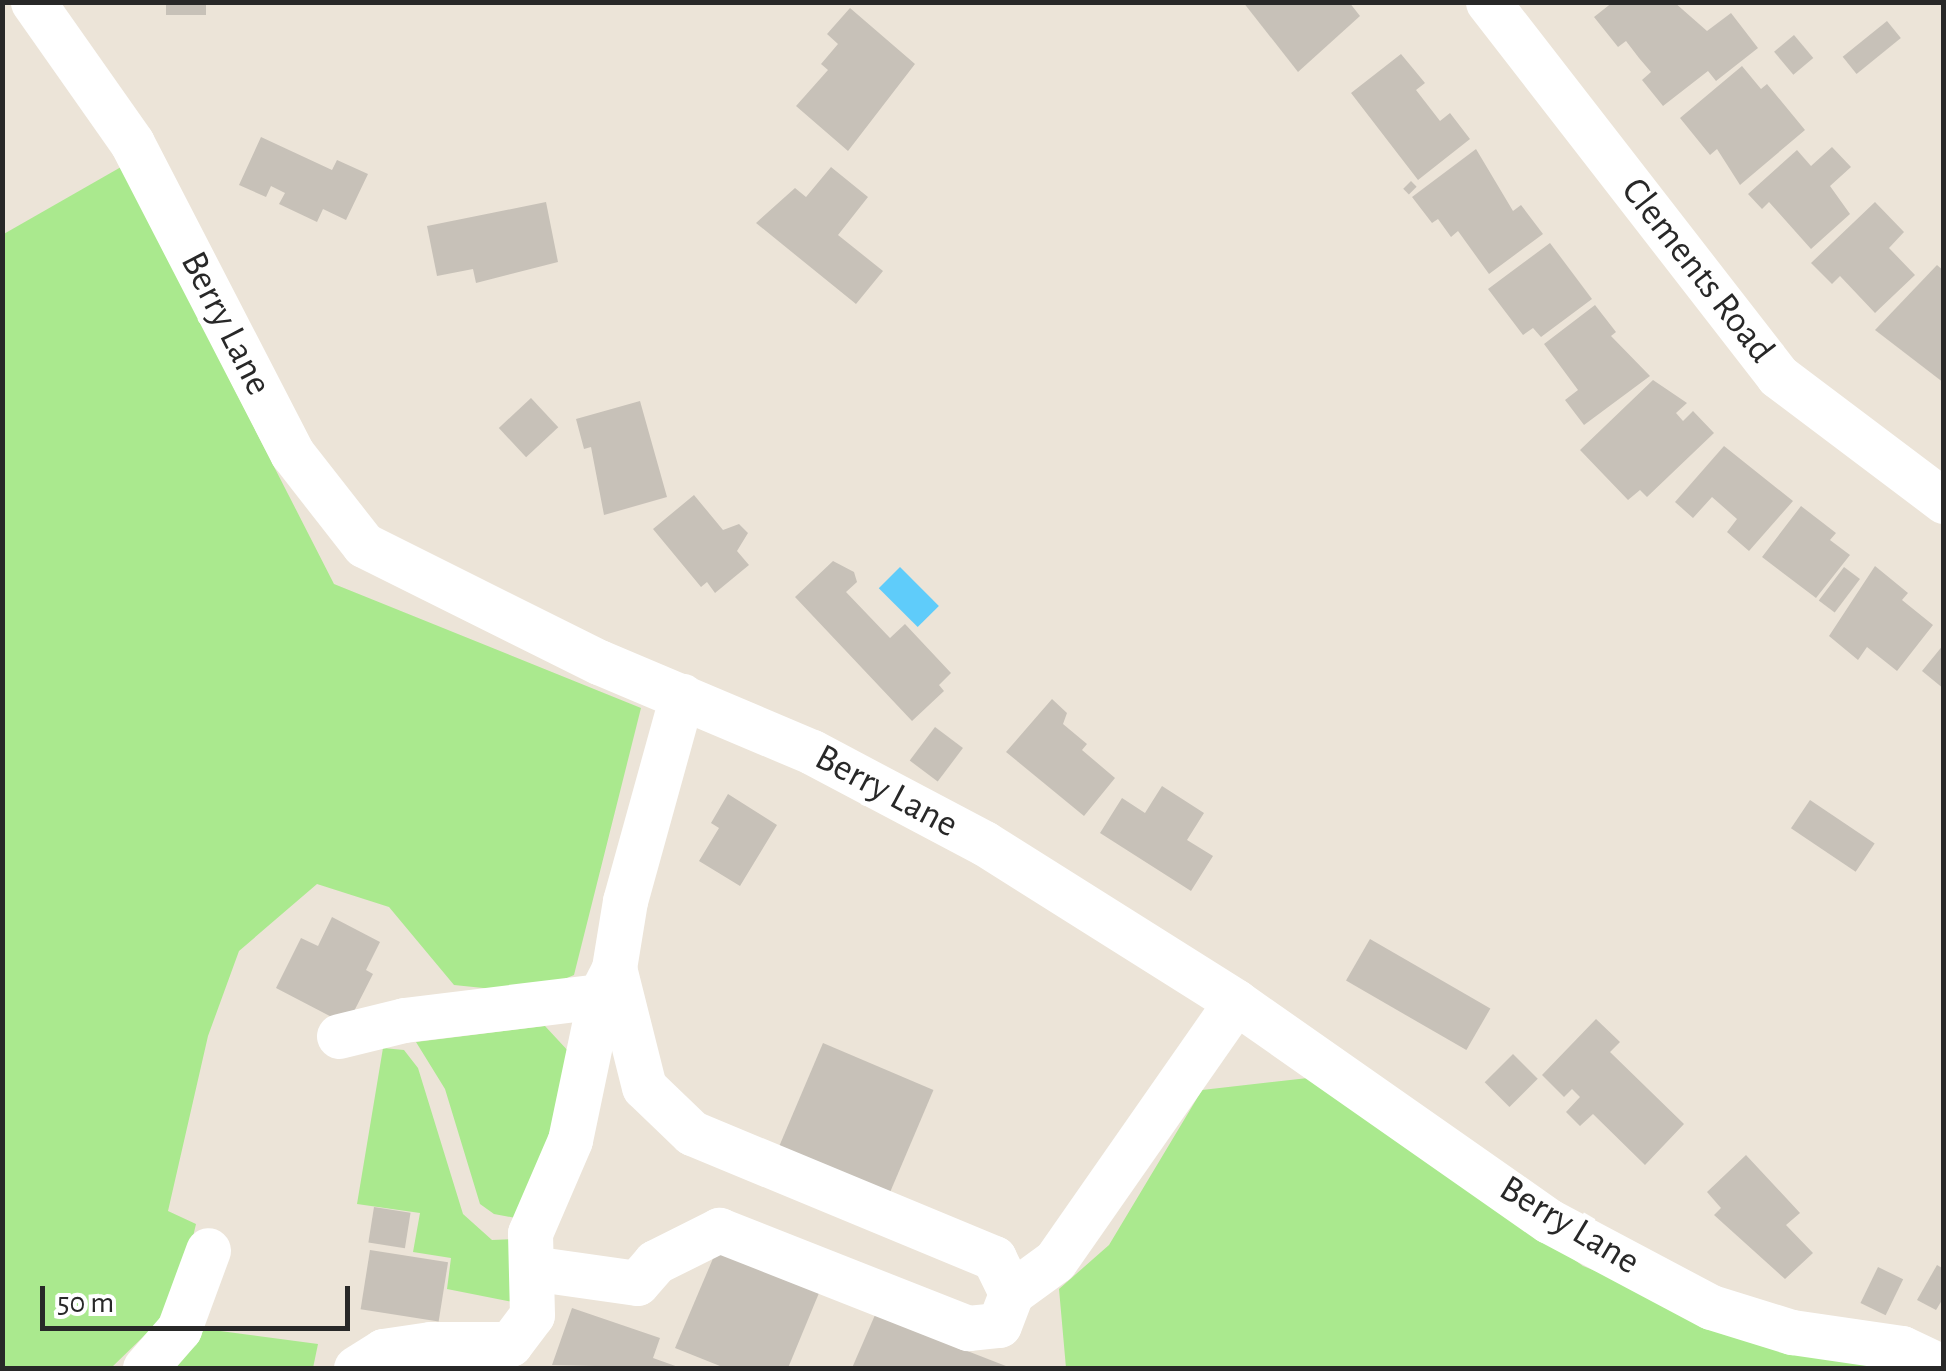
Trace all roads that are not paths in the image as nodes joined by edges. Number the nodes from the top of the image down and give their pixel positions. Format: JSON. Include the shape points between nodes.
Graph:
{"nodes":[{"id":1,"x":34,"y":2,"type":"edge"},
{"id":2,"x":1488,"y":2,"type":"edge"},
{"id":3,"x":1944,"y":501,"type":"edge"},
{"id":4,"x":682,"y":696,"type":"junction"},
{"id":5,"x":607,"y":982,"type":"junction"},
{"id":6,"x":1236,"y":1002,"type":"junction"},
{"id":7,"x":340,"y":1036,"type":"dead end"},
{"id":8,"x":208,"y":1250,"type":"dead end"},
{"id":9,"x":531,"y":1268,"type":"junction"},
{"id":10,"x":1011,"y":1293,"type":"junction"},
{"id":11,"x":145,"y":1368,"type":"edge"},
{"id":12,"x":356,"y":1368,"type":"edge"},
{"id":13,"x":1944,"y":1368,"type":"edge"}],
"edges":[{"from":1,"to":4,"type":"street","name":"Berry Lane","via":[[132,143],[292,453],[364,546]]},
{"from":2,"to":3,"type":"street","name":"Clements Road","via":[[1778,376]]},
{"from":4,"to":5,"type":"street"},
{"from":4,"to":6,"type":"street","name":"Berry Lane","via":[[812,752],[984,843]]},
{"from":5,"to":7,"type":"street"},
{"from":5,"to":9,"type":"street","via":[[570,1140],[530,1233]]},
{"from":5,"to":10,"type":"street","via":[[644,1088],[692,1133],[994,1258]]},
{"from":6,"to":10,"type":"street","via":[[1054,1261]]},
{"from":6,"to":13,"type":"street","name":"Berry Lane","via":[[1549,1221],[1711,1307],[1792,1332],[1902,1348]]},
{"from":8,"to":11,"type":"street","via":[[179,1329]]},
{"from":9,"to":10,"type":"street","via":[[637,1283],[656,1262],[719,1230],[968,1328],[1000,1325]]},
{"from":9,"to":12,"type":"street","via":[[532,1315],[510,1344],[430,1344],[383,1352]]}]}
